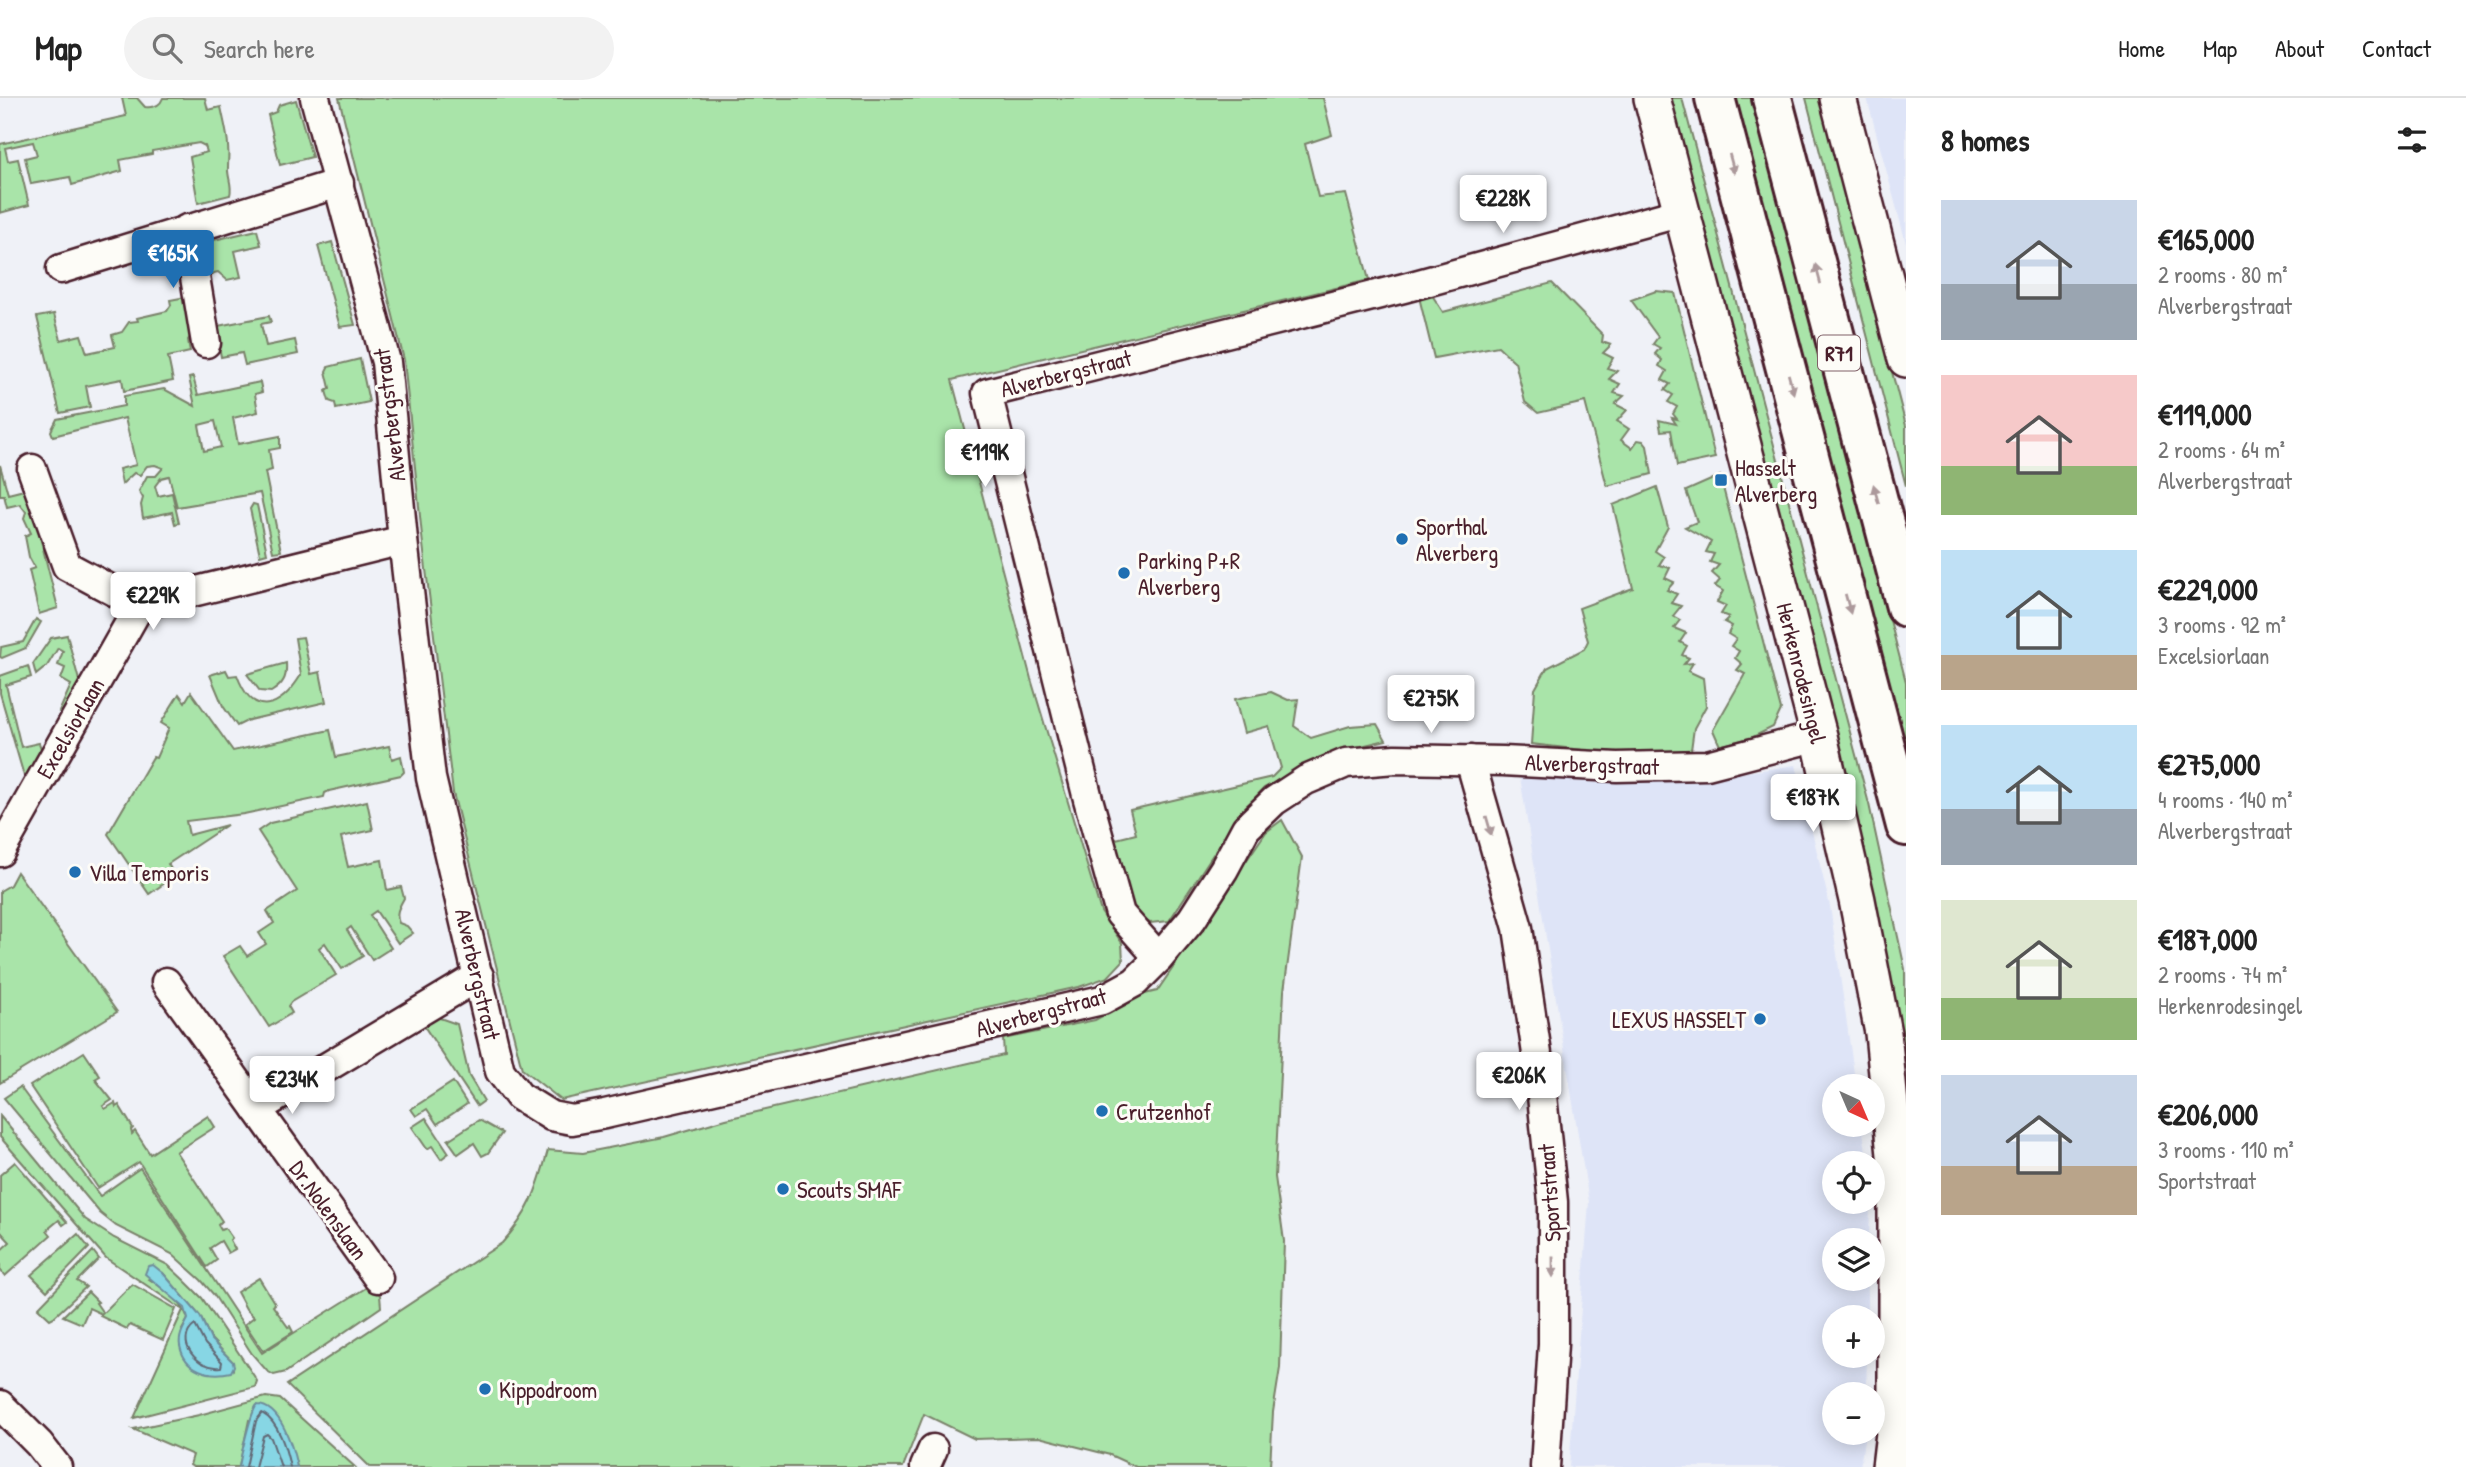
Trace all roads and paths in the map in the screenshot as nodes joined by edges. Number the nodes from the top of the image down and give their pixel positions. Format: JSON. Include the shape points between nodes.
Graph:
{"nodes":[{"id":1,"x":315,"y":98,"type":"edge"},
{"id":2,"x":1652,"y":98,"type":"edge"},
{"id":3,"x":1715,"y":98,"type":"edge"},
{"id":4,"x":1772,"y":98,"type":"edge"},
{"id":5,"x":1838,"y":98,"type":"edge"},
{"id":6,"x":339,"y":183,"type":"junction"},
{"id":7,"x":1682,"y":212,"type":"junction"},
{"id":8,"x":187,"y":229,"type":"junction"},
{"id":9,"x":61,"y":269,"type":"dead end"},
{"id":10,"x":206,"y":343,"type":"dead end"},
{"id":11,"x":1906,"y":359,"type":"edge"},
{"id":12,"x":32,"y":469,"type":"dead end"},
{"id":13,"x":403,"y":540,"type":"junction"},
{"id":14,"x":140,"y":605,"type":"junction"},
{"id":15,"x":1906,"y":607,"type":"edge"},
{"id":16,"x":1819,"y":736,"type":"junction"},
{"id":17,"x":1470,"y":760,"type":"junction"},
{"id":18,"x":1906,"y":826,"type":"edge"},
{"id":19,"x":0,"y":852,"type":"edge"},
{"id":20,"x":1159,"y":958,"type":"junction"},
{"id":21,"x":479,"y":976,"type":"junction"},
{"id":22,"x":166,"y":982,"type":"dead end"},
{"id":23,"x":257,"y":1109,"type":"junction"},
{"id":24,"x":377,"y":1278,"type":"dead end"},
{"id":25,"x":0,"y":1405,"type":"edge"},
{"id":26,"x":57,"y":1467,"type":"edge"},
{"id":27,"x":1545,"y":1467,"type":"edge"},
{"id":28,"x":1890,"y":1467,"type":"edge"}],
"edges":[{"from":1,"to":6,"type":"street","name":"Alverbergstraat"},
{"from":2,"to":7,"type":"street","name":"Herkenrodesingel"},
{"from":3,"to":18,"type":"highway","number":"R71","one_way":true},
{"from":15,"to":4,"type":"highway","number":"R71","one_way":true},
{"from":5,"to":11,"type":"street"},
{"from":6,"to":8,"type":"street"},
{"from":6,"to":13,"type":"street","name":"Alverbergstraat","via":[[386,362]]},
{"from":7,"to":16,"type":"street","name":"Herkenrodesingel"},
{"from":7,"to":20,"type":"street","name":"Alverbergstraat","via":[[987,393],[1121,914]]},
{"from":8,"to":9,"type":"street"},
{"from":8,"to":10,"type":"street"},
{"from":12,"to":14,"type":"street","via":[[67,566]]},
{"from":13,"to":14,"type":"street"},
{"from":13,"to":21,"type":"street","name":"Alverbergstraat","via":[[431,778]]},
{"from":14,"to":19,"type":"street","name":"Excelsiorlaan"},
{"from":16,"to":17,"type":"street","name":"Alverbergstraat","via":[[1707,765],[1617,767]]},
{"from":16,"to":28,"type":"street","name":"Herkenrodesingel","via":[[1883,1033],[1896,1165],[1896,1416]]},
{"from":17,"to":20,"type":"street","name":"Alverbergstraat","via":[[1346,763],[1306,780],[1274,801],[1246,828],[1192,919]]},
{"from":17,"to":27,"type":"street","name":"Sportstraat","one_way":true,"via":[[1518,928],[1539,1067],[1553,1202],[1553,1344]]},
{"from":20,"to":21,"type":"street","name":"Alverbergstraat","via":[[1135,982],[1102,1000],[572,1120],[551,1116],[519,1096],[500,1070]]},
{"from":21,"to":23,"type":"street"},
{"from":22,"to":23,"type":"street","name":"Dr.Nolenslaan"},
{"from":23,"to":24,"type":"street","name":"Dr.Nolenslaan"},
{"from":25,"to":26,"type":"street"}]}
